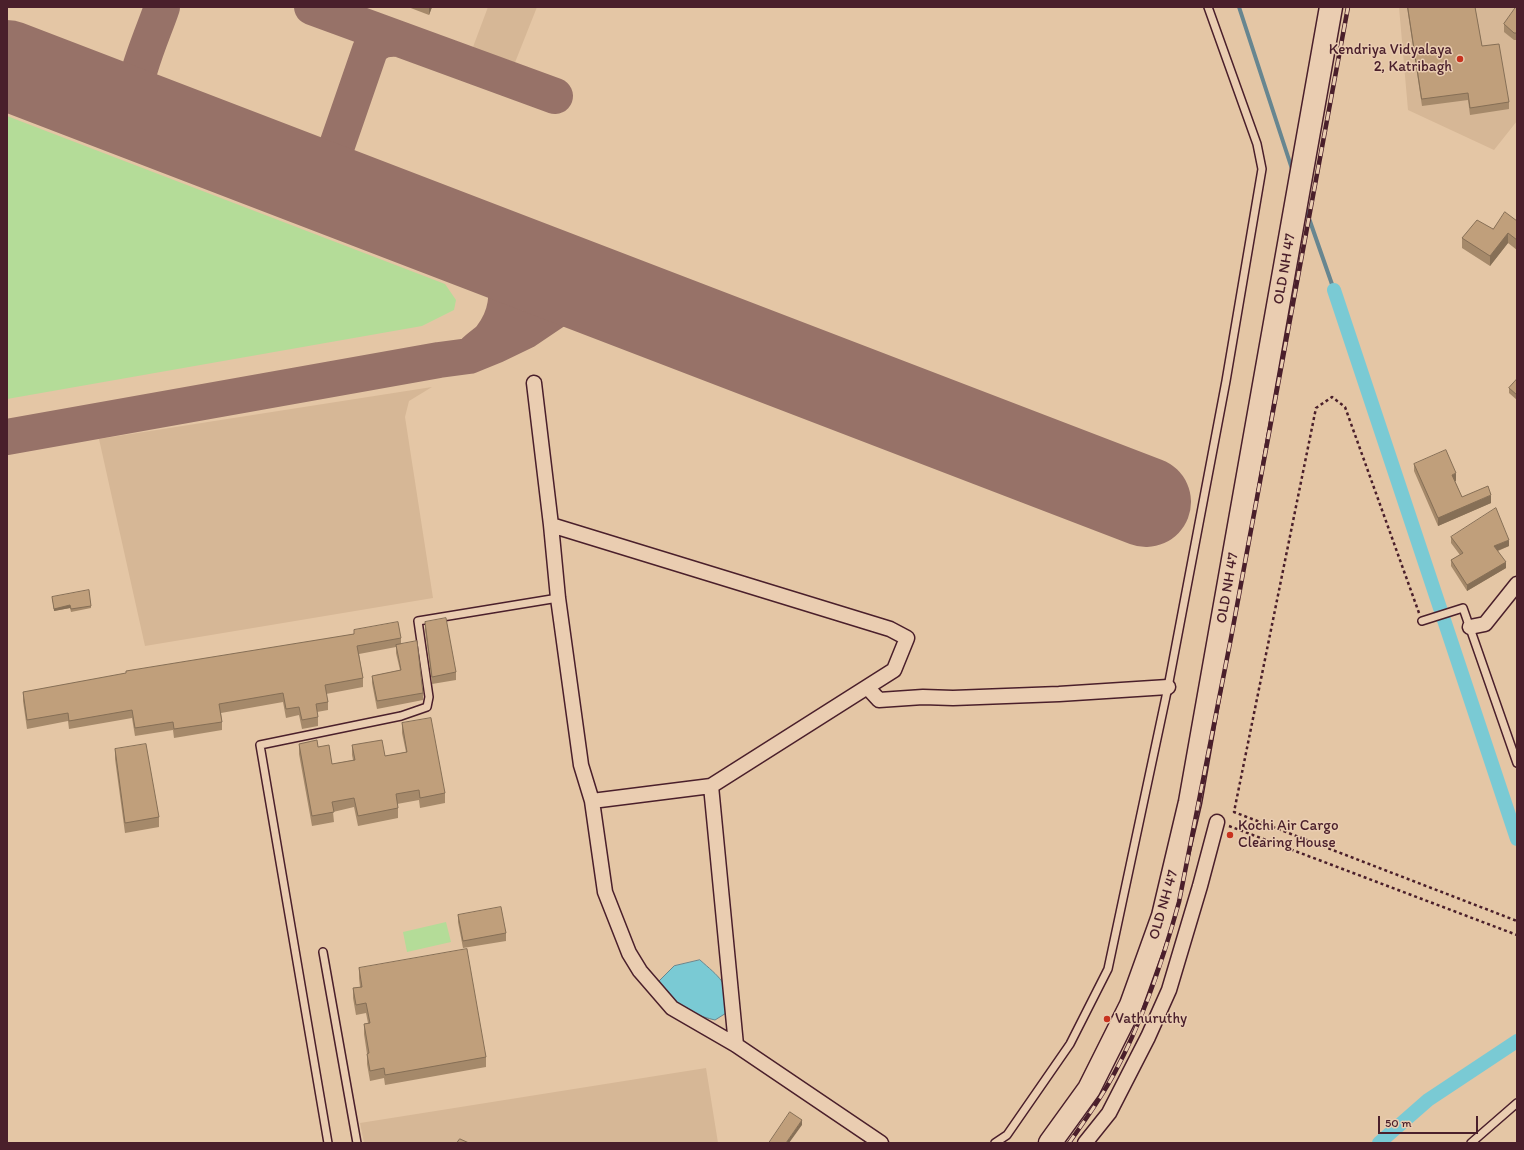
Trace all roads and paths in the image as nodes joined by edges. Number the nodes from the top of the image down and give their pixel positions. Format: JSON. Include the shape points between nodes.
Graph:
{"nodes":[{"id":1,"x":1208,"y":7,"type":"edge"},
{"id":2,"x":1331,"y":7,"type":"edge"},
{"id":3,"x":534,"y":383,"type":"dead end"},
{"id":4,"x":552,"y":525,"type":"junction"},
{"id":5,"x":1517,"y":584,"type":"edge"},
{"id":6,"x":558,"y":598,"type":"junction"},
{"id":7,"x":1422,"y":621,"type":"joint"},
{"id":8,"x":1470,"y":627,"type":"junction"},
{"id":9,"x":867,"y":687,"type":"junction"},
{"id":10,"x":1168,"y":687,"type":"junction"},
{"id":11,"x":1517,"y":763,"type":"edge"},
{"id":12,"x":711,"y":786,"type":"junction"},
{"id":13,"x":592,"y":801,"type":"junction"},
{"id":14,"x":1217,"y":822,"type":"joint"},
{"id":15,"x":1517,"y":922,"type":"edge"},
{"id":16,"x":1517,"y":935,"type":"edge"},
{"id":17,"x":323,"y":952,"type":"dead end"},
{"id":18,"x":736,"y":1045,"type":"junction"},
{"id":19,"x":1517,"y":1103,"type":"edge"},
{"id":20,"x":328,"y":1143,"type":"edge"},
{"id":21,"x":358,"y":1143,"type":"edge"},
{"id":22,"x":881,"y":1143,"type":"edge"},
{"id":23,"x":995,"y":1143,"type":"edge"},
{"id":24,"x":1050,"y":1143,"type":"edge"},
{"id":25,"x":1085,"y":1143,"type":"edge"},
{"id":26,"x":1471,"y":1143,"type":"edge"}],
"edges":[{"from":1,"to":10,"type":"lane","via":[[1257,144],[1262,169],[1226,381]]},
{"from":2,"to":24,"type":"main road","name":"OLD NH 47","via":[[1190,802],[1163,916],[1131,1005],[1089,1089]]},
{"from":3,"to":4,"type":"street"},
{"from":4,"to":6,"type":"street"},
{"from":4,"to":9,"type":"street","via":[[883,627],[907,638],[894,670]]},
{"from":5,"to":8,"type":"street","via":[[1485,624]]},
{"from":6,"to":13,"type":"street","via":[[581,765]]},
{"from":6,"to":20,"type":"lane","via":[[418,621],[429,697],[427,707],[401,716],[260,745]]},
{"from":7,"to":8,"type":"lane","via":[[1463,608]]},
{"from":7,"to":15,"type":"path","via":[[1345,407],[1332,397],[1316,408],[1234,812]]},
{"from":8,"to":11,"type":"lane"},
{"from":9,"to":10,"type":"street","via":[[879,700],[1059,694]]},
{"from":9,"to":12,"type":"street"},
{"from":10,"to":23,"type":"lane","via":[[1108,969],[1070,1044],[1007,1135]]},
{"from":12,"to":13,"type":"street"},
{"from":12,"to":18,"type":"street"},
{"from":13,"to":18,"type":"street","via":[[605,892],[629,953],[640,971],[672,1008]]},
{"from":14,"to":16,"type":"path"},
{"from":14,"to":25,"type":"street","via":[[1168,990],[1148,1037],[1109,1114]]},
{"from":17,"to":21,"type":"lane"},
{"from":18,"to":22,"type":"street"},
{"from":19,"to":26,"type":"lane"}]}
